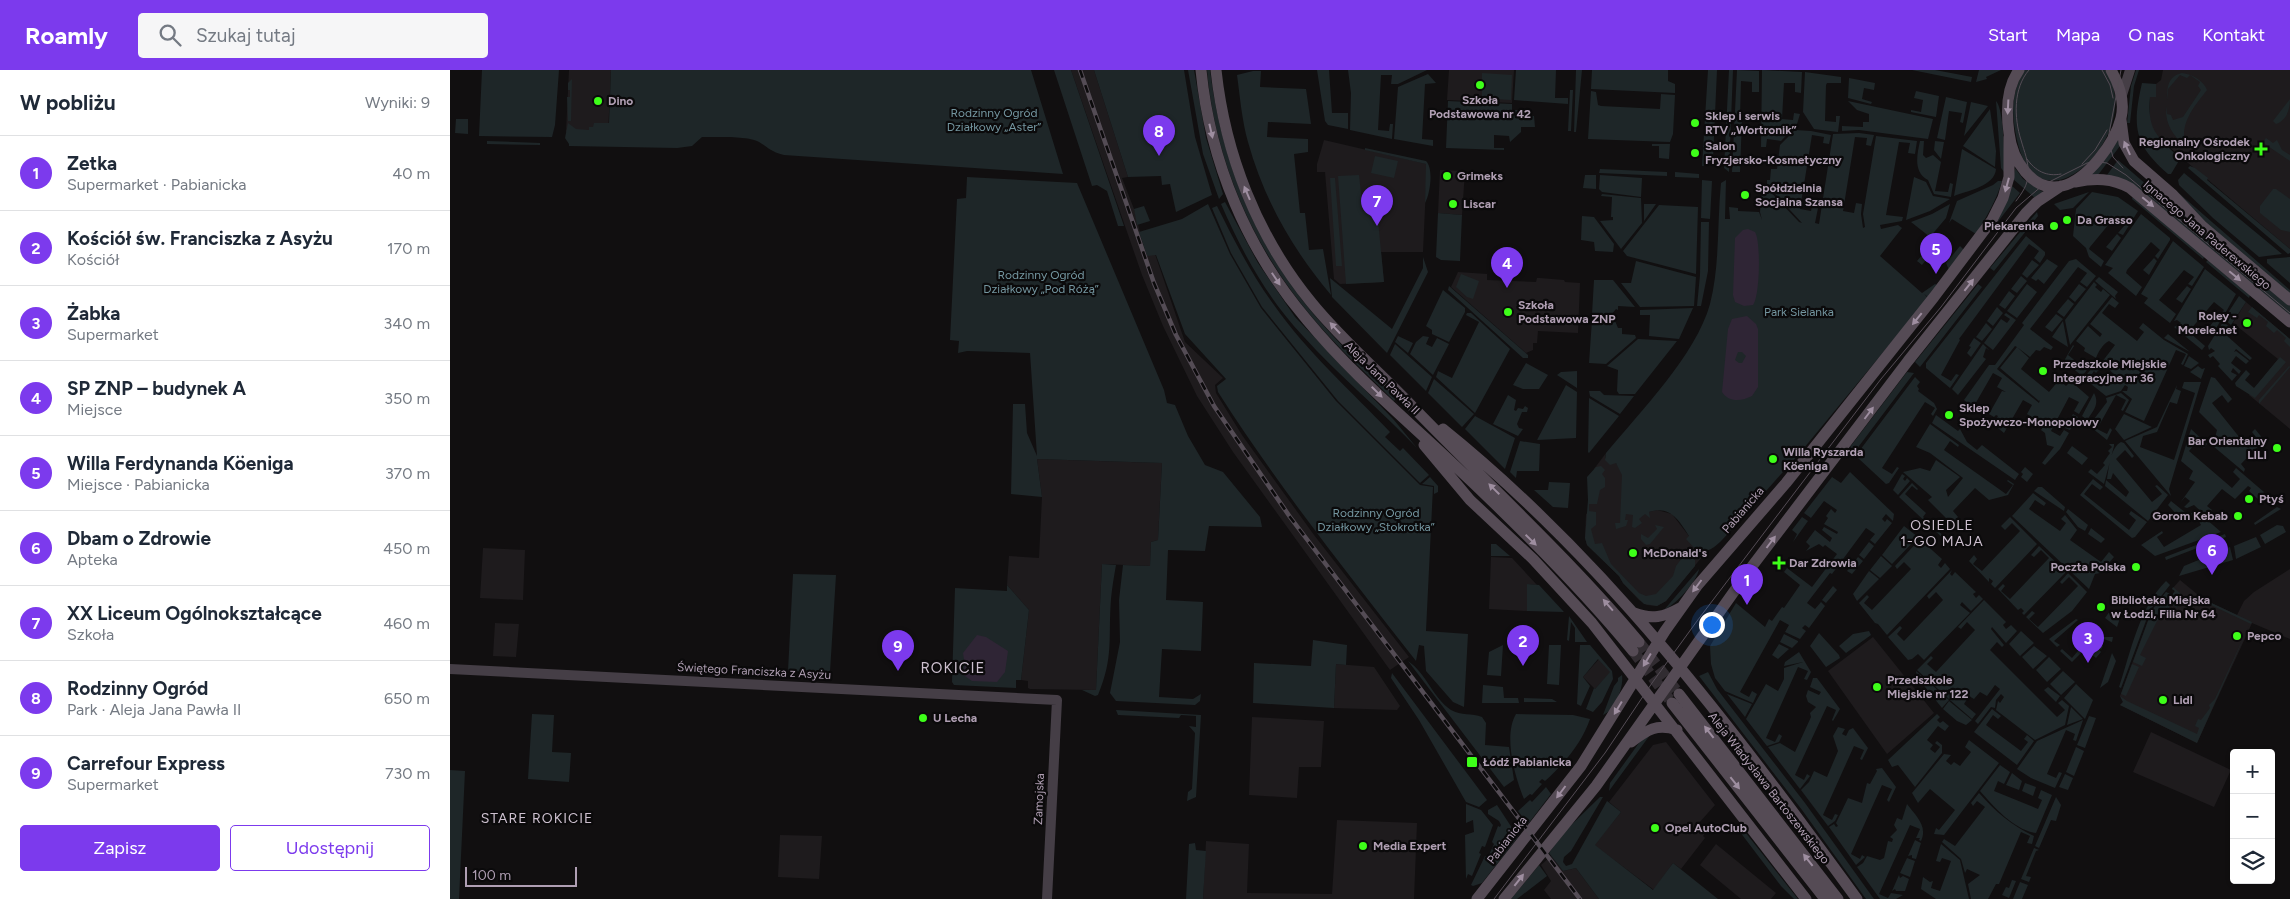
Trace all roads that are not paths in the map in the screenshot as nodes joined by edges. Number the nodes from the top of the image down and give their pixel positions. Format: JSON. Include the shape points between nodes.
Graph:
{"nodes":[{"id":1,"x":1201,"y":70,"type":"edge"},
{"id":2,"x":1216,"y":70,"type":"edge"},
{"id":3,"x":2111,"y":70,"type":"edge"},
{"id":4,"x":2130,"y":70,"type":"edge"},
{"id":5,"x":2017,"y":72,"type":"edge"},
{"id":6,"x":2122,"y":98,"type":"junction"},
{"id":7,"x":2120,"y":119,"type":"junction"},
{"id":8,"x":2009,"y":137,"type":"junction"},
{"id":9,"x":2066,"y":184,"type":"junction"},
{"id":10,"x":1968,"y":253,"type":"junction"},
{"id":11,"x":1984,"y":266,"type":"junction"},
{"id":12,"x":2290,"y":300,"type":"edge"},
{"id":13,"x":2290,"y":322,"type":"edge"},
{"id":14,"x":1406,"y":400,"type":"junction"},
{"id":15,"x":1407,"y":422,"type":"junction"},
{"id":16,"x":1682,"y":607,"type":"junction"},
{"id":17,"x":1633,"y":613,"type":"junction"},
{"id":18,"x":1658,"y":642,"type":"junction"},
{"id":19,"x":1680,"y":666,"type":"junction"},
{"id":20,"x":450,"y":669,"type":"edge"},
{"id":21,"x":1636,"y":678,"type":"junction"},
{"id":22,"x":1056,"y":700,"type":"joint"},
{"id":23,"x":1655,"y":702,"type":"junction"},
{"id":24,"x":1677,"y":730,"type":"junction"},
{"id":25,"x":1624,"y":748,"type":"junction"},
{"id":26,"x":1047,"y":899,"type":"edge"},
{"id":27,"x":1477,"y":899,"type":"edge"},
{"id":28,"x":1504,"y":899,"type":"edge"},
{"id":29,"x":1806,"y":899,"type":"edge"},
{"id":30,"x":1825,"y":899,"type":"edge"},
{"id":31,"x":1838,"y":899,"type":"edge"},
{"id":32,"x":1857,"y":899,"type":"edge"}],
"edges":[{"from":1,"to":15,"type":"main road","name":"Aleja Jana Pawła II","one_way":true,"via":[[1208,120],[1222,170],[1242,220],[1266,265],[1308,322]]},
{"from":14,"to":2,"type":"main road","name":"Aleja Jana Pawła II","one_way":true,"via":[[1325,318],[1276,252],[1239,172],[1223,116]]},
{"from":3,"to":6,"type":"main road"},
{"from":4,"to":6,"type":"street"},
{"from":5,"to":8,"type":"main road","name":"Pabianicka","one_way":true,"via":[[2008,98]]},
{"from":6,"to":7,"type":"main road"},
{"from":7,"to":9,"type":"main road","via":[[2102,155],[2092,167]]},
{"from":12,"to":7,"type":"main road","name":"Ignacego Jana Paderewskiego","one_way":true,"via":[[2202,226],[2134,161],[2124,143]]},
{"from":8,"to":9,"type":"main road","via":[[2028,176],[2038,183]]},
{"from":8,"to":10,"type":"main road","name":"Pabianicka","one_way":true,"via":[[2010,170],[2003,198],[1992,220]]},
{"from":9,"to":11,"type":"main road","via":[[2026,213]]},
{"from":9,"to":13,"type":"main road","name":"Ignacego Jana Paderewskiego","one_way":true,"via":[[2101,179],[2130,188]]},
{"from":10,"to":11,"type":"main road"},
{"from":10,"to":16,"type":"main road","name":"Pabianicka","one_way":true,"via":[[1792,475]]},
{"from":19,"to":11,"type":"main road","one_way":true,"via":[[1827,467]]},
{"from":15,"to":14,"type":"main road","name":"Aleja Jana Pawła II","one_way":true,"via":[[1636,647],[1567,560]]},
{"from":14,"to":17,"type":"main road","via":[[1486,467],[1577,552]]},
{"from":15,"to":21,"type":"main road","via":[[1470,500],[1552,578]]},
{"from":16,"to":17,"type":"main road","via":[[1655,618]]},
{"from":16,"to":18,"type":"main road","name":"Pabianicka"},
{"from":17,"to":18,"type":"main road"},
{"from":18,"to":19,"type":"main road"},
{"from":18,"to":21,"type":"main road","name":"Pabianicka","one_way":true},
{"from":19,"to":23,"type":"main road"},
{"from":19,"to":32,"type":"main road","via":[[1793,810]]},
{"from":20,"to":22,"type":"street","name":"Świętego Franciszka z Asyżu"},
{"from":21,"to":23,"type":"main road"},
{"from":21,"to":27,"type":"main road","name":"Pabianicka","one_way":true,"via":[[1582,766]]},
{"from":22,"to":26,"type":"street","name":"Zamojska"},
{"from":23,"to":24,"type":"main road"},
{"from":23,"to":25,"type":"main road"},
{"from":24,"to":25,"type":"main road","via":[[1662,726],[1652,728]]},
{"from":24,"to":29,"type":"main road"},
{"from":28,"to":25,"type":"main road","one_way":true},
{"from":31,"to":30,"type":"main road","name":"Aleja Władysława Bartoszewskiego","one_way":true,"via":[[1676,698]]}]}
